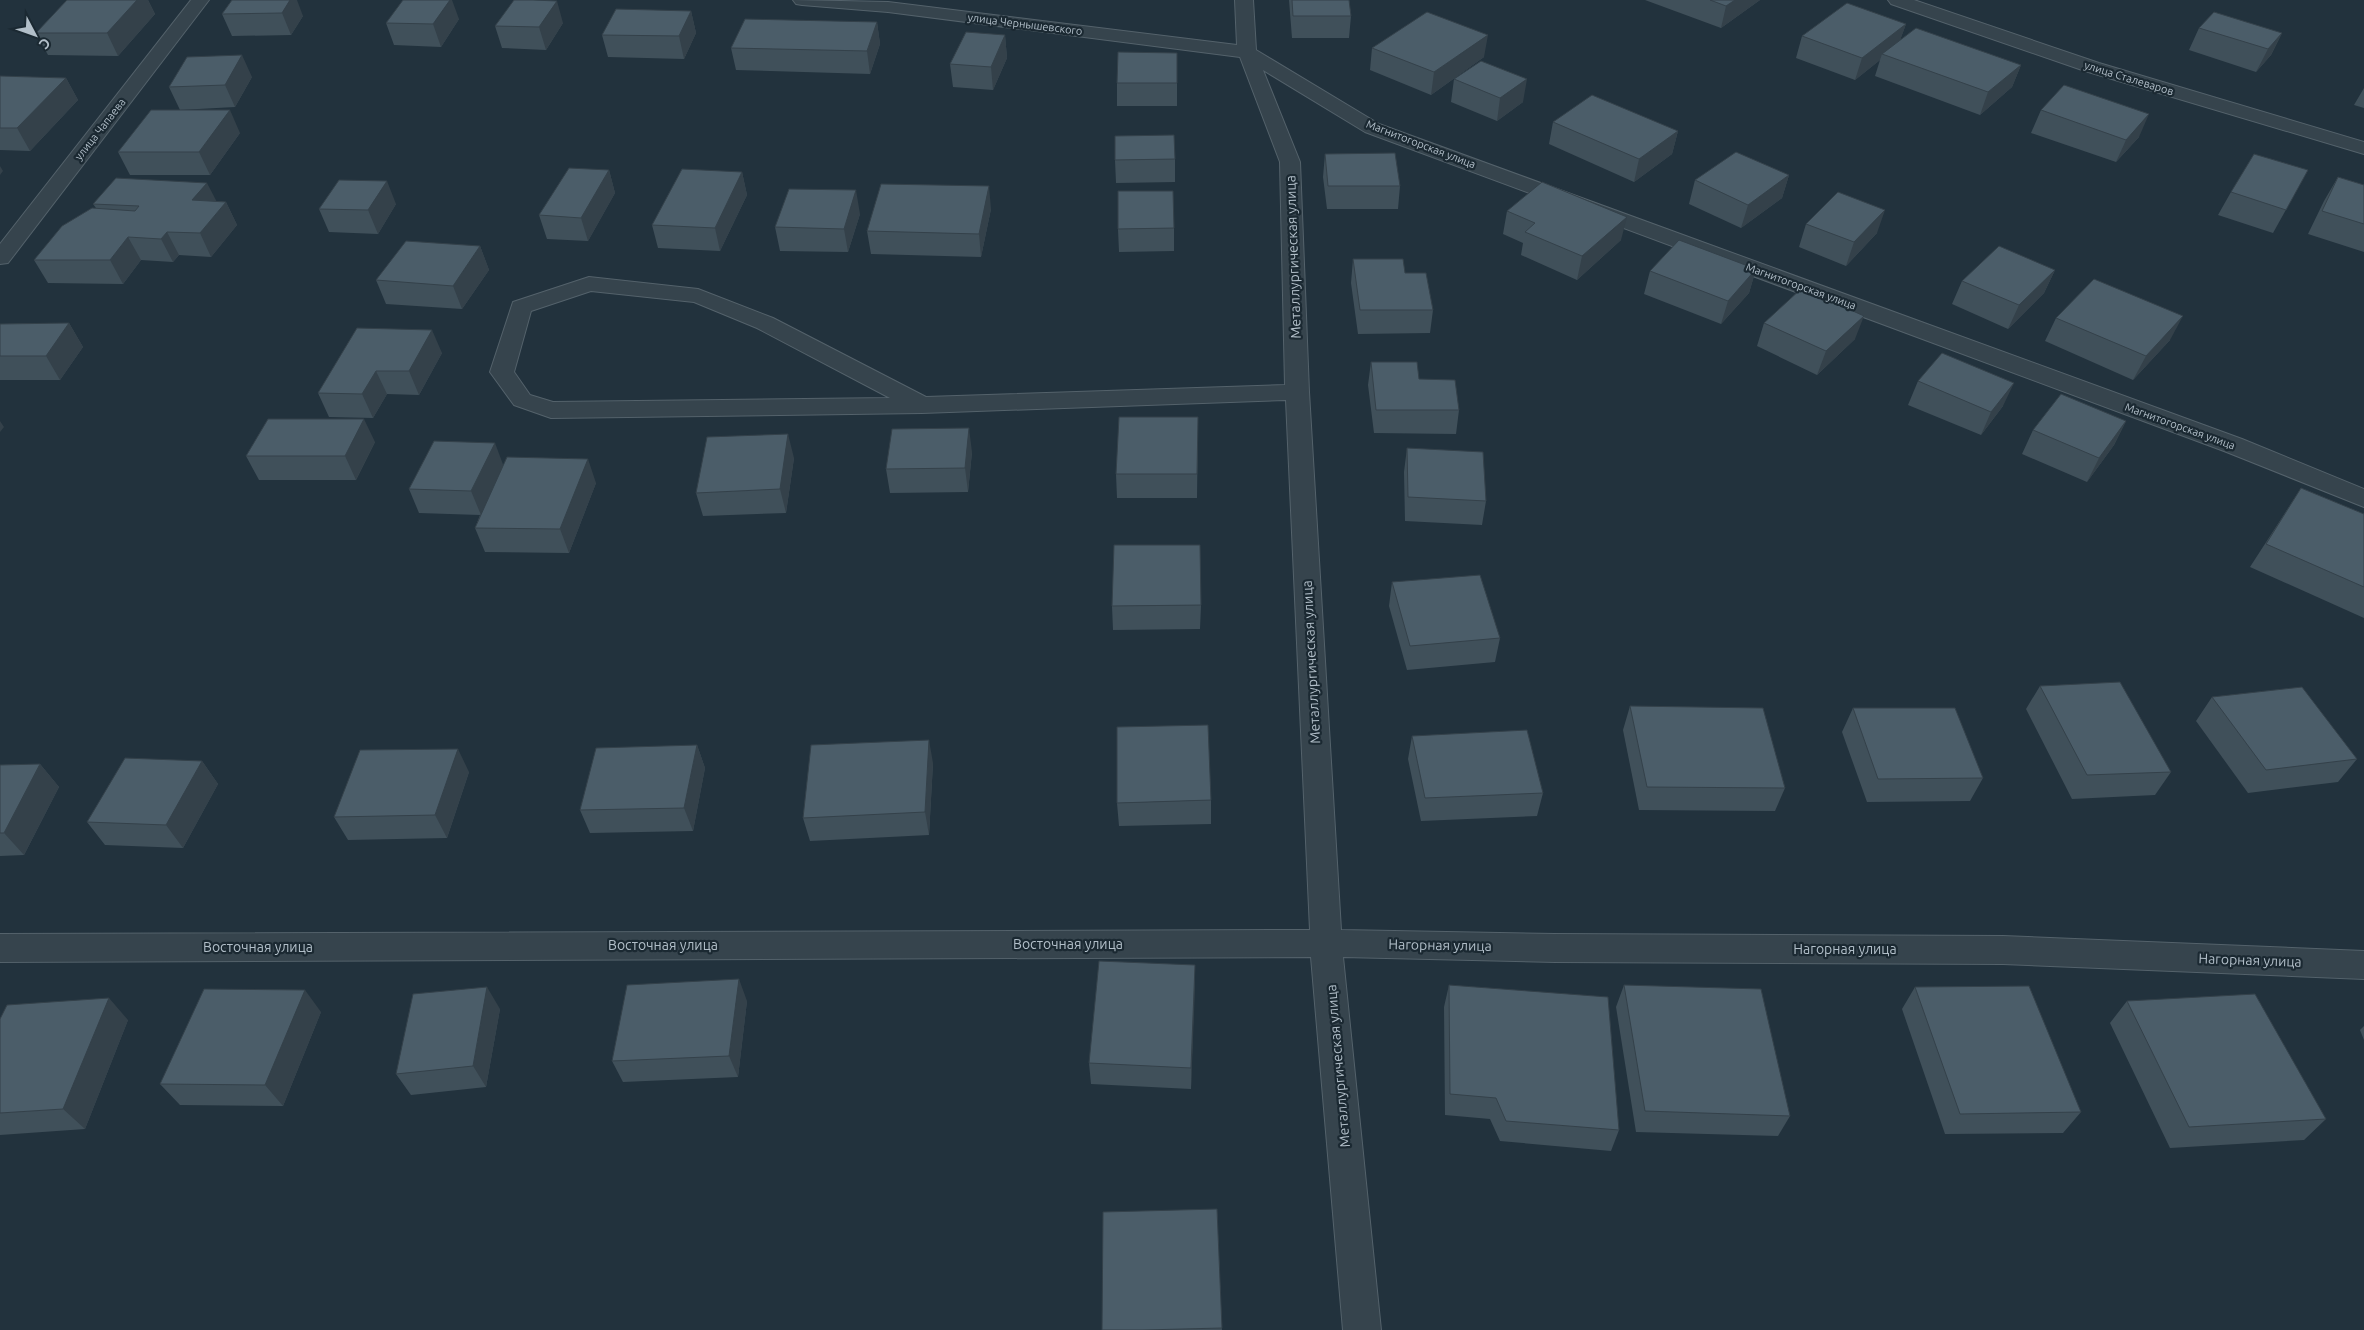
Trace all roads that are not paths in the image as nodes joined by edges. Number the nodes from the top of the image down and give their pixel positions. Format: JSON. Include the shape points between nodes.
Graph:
{"nodes":[{"id":1,"x":200,"y":0,"type":"edge"},
{"id":2,"x":802,"y":0,"type":"edge"},
{"id":3,"x":1244,"y":0,"type":"edge"},
{"id":4,"x":1897,"y":0,"type":"edge"},
{"id":5,"x":1247,"y":52,"type":"junction"},
{"id":6,"x":2364,"y":148,"type":"edge"},
{"id":7,"x":0,"y":258,"type":"edge"},
{"id":8,"x":1297,"y":392,"type":"junction"},
{"id":9,"x":922,"y":406,"type":"junction"},
{"id":10,"x":2364,"y":499,"type":"edge"},
{"id":11,"x":1326,"y":943,"type":"junction"},
{"id":12,"x":0,"y":948,"type":"edge"},
{"id":13,"x":2364,"y":965,"type":"edge"},
{"id":14,"x":1362,"y":1330,"type":"edge"}],
"edges":[{"from":1,"to":7,"type":"street","name":"улица Чапаева"},
{"from":2,"to":5,"type":"street","name":"улица Чернышевского","via":[[888,7]]},
{"from":3,"to":5,"type":"street","name":"Металлургическая улица"},
{"from":4,"to":6,"type":"street","name":"улица Сталеваров","via":[[2092,67]]},
{"from":5,"to":8,"type":"street","name":"Металлургическая улица","via":[[1290,162]]},
{"from":5,"to":10,"type":"street","name":"Магнитогорская улица","via":[[1372,128],[2233,445]]},
{"from":8,"to":9,"type":"street"},
{"from":8,"to":11,"type":"street","name":"Металлургическая улица"},
{"from":9,"to":9,"type":"street","via":[[551,410],[522,400],[502,372],[521,307],[589,284],[698,296],[764,323]]},
{"from":11,"to":12,"type":"street","name":"Восточная улица"},
{"from":11,"to":13,"type":"street","name":"Нагорная улица","via":[[1565,948],[2003,950]]},
{"from":11,"to":14,"type":"street","name":"Металлургическая улица"}]}
